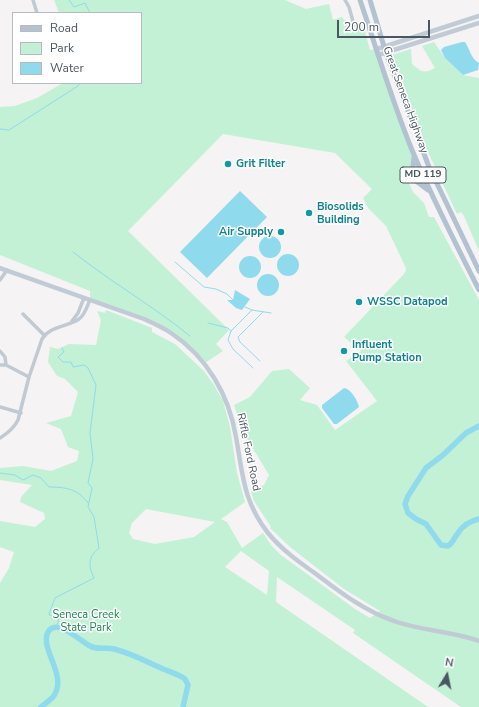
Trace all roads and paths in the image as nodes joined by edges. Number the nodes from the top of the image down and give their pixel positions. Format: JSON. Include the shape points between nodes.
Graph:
{"nodes":[{"id":1,"x":33,"y":0,"type":"edge"},
{"id":2,"x":345,"y":0,"type":"edge"},
{"id":3,"x":360,"y":0,"type":"edge"},
{"id":4,"x":370,"y":0,"type":"edge"},
{"id":5,"x":37,"y":12,"type":"edge"},
{"id":6,"x":479,"y":16,"type":"edge"},
{"id":7,"x":479,"y":23,"type":"edge"},
{"id":8,"x":354,"y":25,"type":"dead end"},
{"id":9,"x":384,"y":47,"type":"junction"},
{"id":10,"x":378,"y":52,"type":"junction"},
{"id":11,"x":386,"y":53,"type":"junction"},
{"id":12,"x":414,"y":154,"type":"junction"},
{"id":13,"x":432,"y":194,"type":"junction"},
{"id":14,"x":0,"y":268,"type":"edge"},
{"id":15,"x":6,"y":270,"type":"junction"},
{"id":16,"x":479,"y":271,"type":"edge"},
{"id":17,"x":0,"y":280,"type":"edge"},
{"id":18,"x":479,"y":290,"type":"edge"},
{"id":19,"x":84,"y":298,"type":"junction"},
{"id":20,"x":90,"y":300,"type":"junction"},
{"id":21,"x":23,"y":314,"type":"dead end"},
{"id":22,"x":71,"y":322,"type":"junction"},
{"id":23,"x":44,"y":335,"type":"junction"},
{"id":24,"x":0,"y":351,"type":"edge"},
{"id":25,"x":0,"y":365,"type":"edge"},
{"id":26,"x":6,"y":366,"type":"junction"},
{"id":27,"x":29,"y":377,"type":"junction"},
{"id":28,"x":0,"y":407,"type":"edge"},
{"id":29,"x":21,"y":413,"type":"junction"},
{"id":30,"x":0,"y":438,"type":"edge"},
{"id":31,"x":479,"y":641,"type":"edge"}],
"edges":[{"from":1,"to":5,"type":"street"},
{"from":2,"to":8,"type":"street"},
{"from":3,"to":10,"type":"main road","name":"Great Seneca Highway","number":"MD 119"},
{"from":4,"to":9,"type":"main road","name":"Great Seneca Highway","number":"MD 119"},
{"from":6,"to":9,"type":"street"},
{"from":7,"to":11,"type":"street"},
{"from":9,"to":10,"type":"street"},
{"from":9,"to":11,"type":"main road","name":"Great Seneca Highway","number":"MD 119"},
{"from":10,"to":11,"type":"street"},
{"from":10,"to":12,"type":"main road","name":"Great Seneca Highway","number":"MD 119"},
{"from":11,"to":16,"type":"main road","name":"Great Seneca Highway","number":"MD 119","via":[[429,167]]},
{"from":12,"to":13,"type":"main road","name":"Great Seneca Highway","number":"MD 119"},
{"from":12,"to":13,"type":"main road","via":[[413,168],[404,178],[420,183]]},
{"from":13,"to":18,"type":"main road","name":"Great Seneca Highway","number":"MD 119"},
{"from":14,"to":15,"type":"street","name":"Riffle Ford Road"},
{"from":15,"to":17,"type":"street"},
{"from":15,"to":19,"type":"street","name":"Riffle Ford Road"},
{"from":19,"to":20,"type":"street","name":"Riffle Ford Road"},
{"from":19,"to":22,"type":"street"},
{"from":20,"to":22,"type":"street","via":[[83,315]]},
{"from":20,"to":31,"type":"street","name":"Riffle Ford Road","via":[[161,327],[189,347],[205,363],[229,406],[248,497],[260,522],[286,551],[353,602],[375,613],[410,626]]},
{"from":21,"to":23,"type":"street"},
{"from":22,"to":23,"type":"street"},
{"from":23,"to":27,"type":"street"},
{"from":24,"to":26,"type":"street","via":[[5,357]]},
{"from":25,"to":26,"type":"street"},
{"from":26,"to":27,"type":"street"},
{"from":27,"to":29,"type":"street"},
{"from":28,"to":29,"type":"street"},
{"from":29,"to":30,"type":"street","via":[[15,426]]}]}
